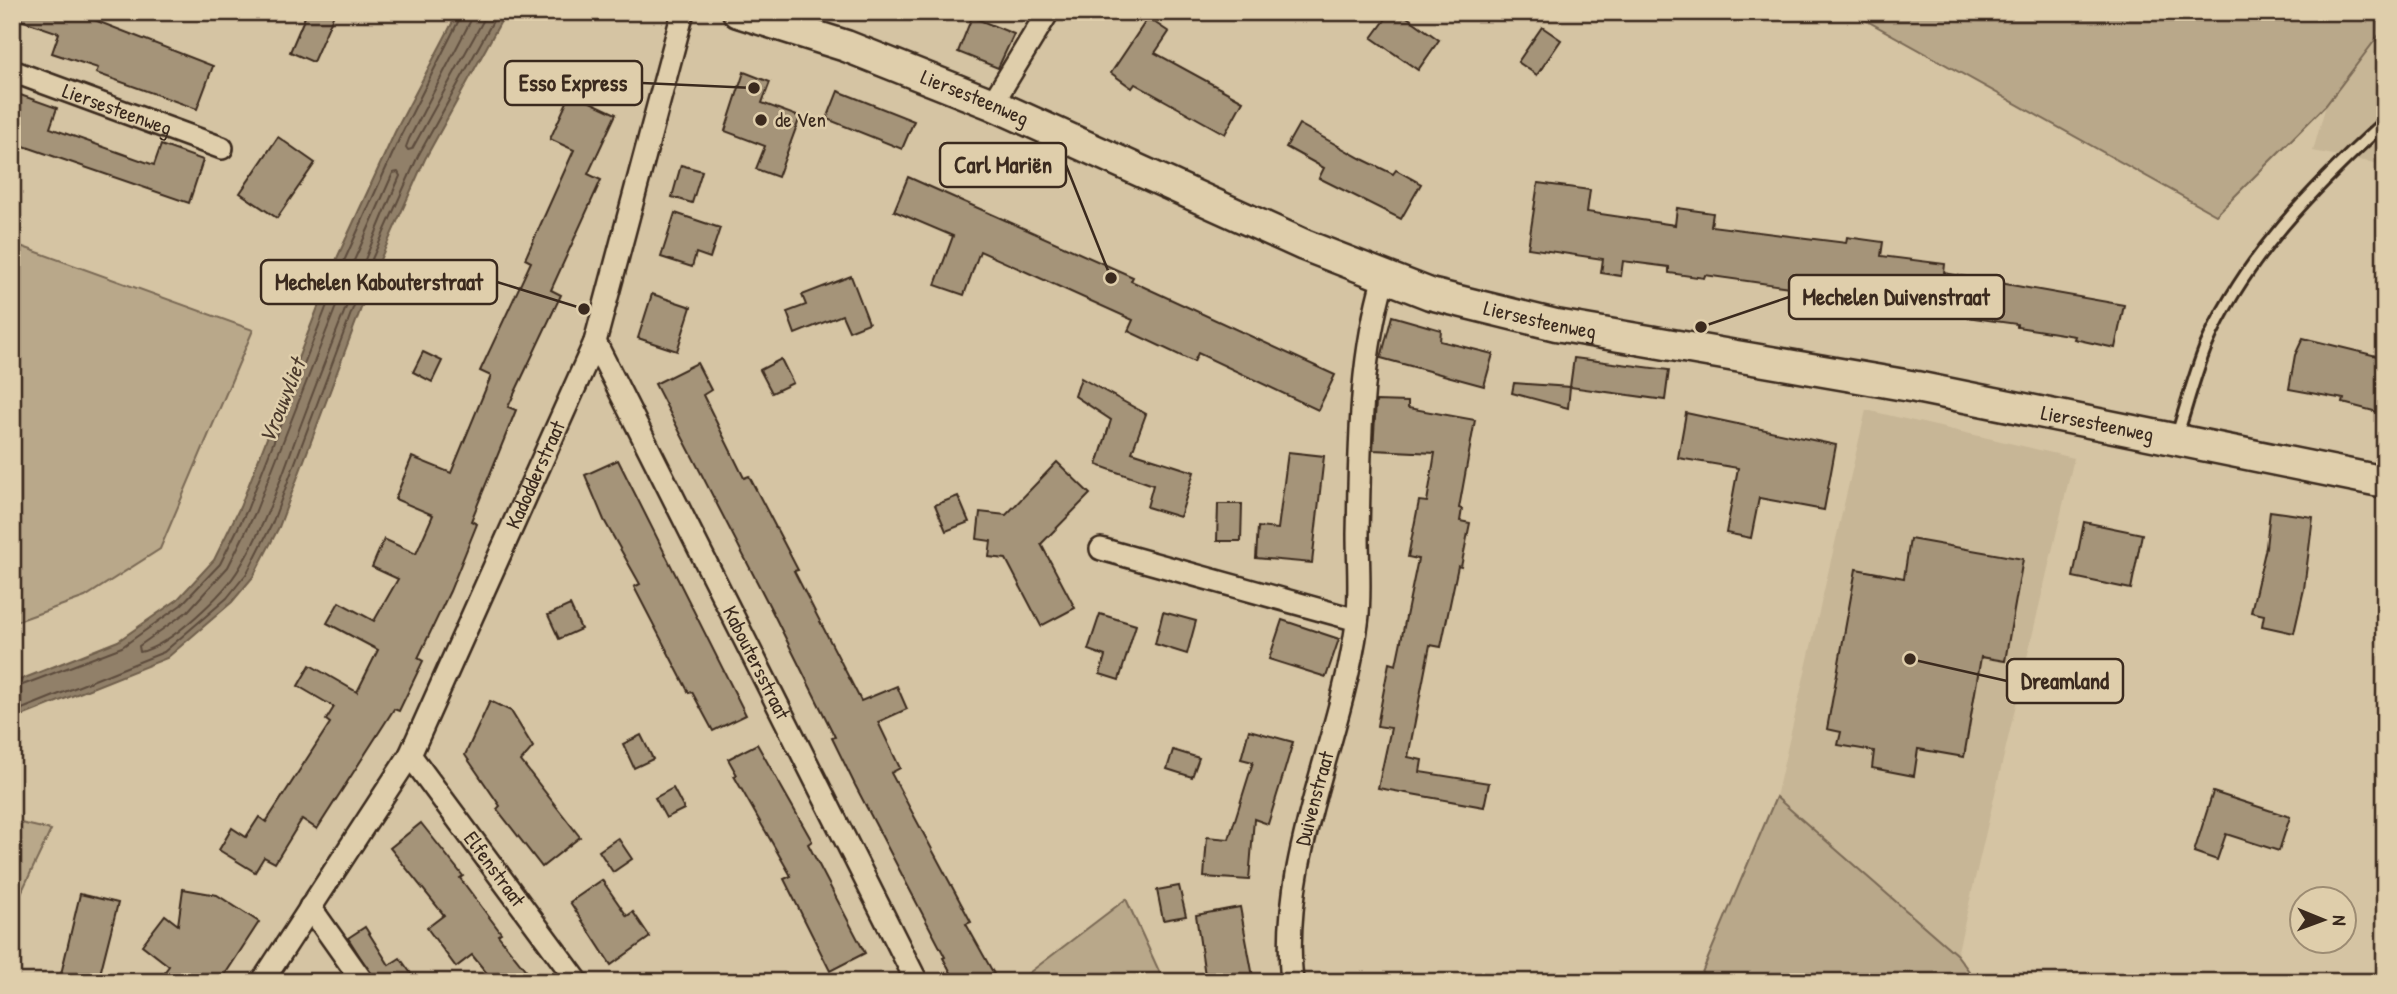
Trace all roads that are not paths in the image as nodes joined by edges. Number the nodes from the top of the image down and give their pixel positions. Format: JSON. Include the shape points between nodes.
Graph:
{"nodes":[{"id":1,"x":683,"y":12,"type":"edge"},
{"id":2,"x":738,"y":12,"type":"edge"},
{"id":3,"x":1048,"y":12,"type":"edge"},
{"id":4,"x":12,"y":71,"type":"edge"},
{"id":5,"x":992,"y":104,"type":"junction"},
{"id":6,"x":2385,"y":122,"type":"edge"},
{"id":7,"x":222,"y":148,"type":"dead end"},
{"id":8,"x":1384,"y":277,"type":"junction"},
{"id":9,"x":595,"y":342,"type":"junction"},
{"id":10,"x":2176,"y":441,"type":"junction"},
{"id":11,"x":2385,"y":482,"type":"edge"},
{"id":12,"x":1101,"y":550,"type":"dead end"},
{"id":13,"x":1357,"y":620,"type":"junction"},
{"id":14,"x":410,"y":755,"type":"junction"},
{"id":15,"x":310,"y":907,"type":"junction"},
{"id":16,"x":262,"y":982,"type":"edge"},
{"id":17,"x":363,"y":982,"type":"edge"},
{"id":18,"x":578,"y":982,"type":"edge"},
{"id":19,"x":916,"y":982,"type":"edge"},
{"id":20,"x":1292,"y":982,"type":"edge"}],
"edges":[{"from":1,"to":9,"type":"street","name":"Kadodderstraat"},
{"from":2,"to":5,"type":"main road","name":"Liersesteenweg","via":[[846,46]]},
{"from":3,"to":5,"type":"street"},
{"from":4,"to":7,"type":"street","name":"Liersesteenweg"},
{"from":5,"to":8,"type":"main road","name":"Liersesteenweg"},
{"from":6,"to":10,"type":"lane","via":[[2325,176],[2249,269],[2206,346]]},
{"from":8,"to":10,"type":"main road","name":"Liersesteenweg","via":[[1490,311],[1556,325],[1916,387]]},
{"from":8,"to":13,"type":"street","name":"Duivenstraat","via":[[1370,326],[1360,409]]},
{"from":9,"to":14,"type":"street","name":"Kadodderstraat"},
{"from":9,"to":19,"type":"street","name":"Kaboutersstraat"},
{"from":10,"to":11,"type":"main road","name":"Liersesteenweg"},
{"from":12,"to":13,"type":"street"},
{"from":13,"to":20,"type":"street","name":"Duivenstraat","via":[[1348,680],[1304,832],[1291,907]]},
{"from":14,"to":15,"type":"street","name":"Kadodderstraat"},
{"from":14,"to":18,"type":"street","name":"Elfenstraat"},
{"from":15,"to":16,"type":"street","name":"Kadodderstraat"},
{"from":15,"to":17,"type":"street"}]}
